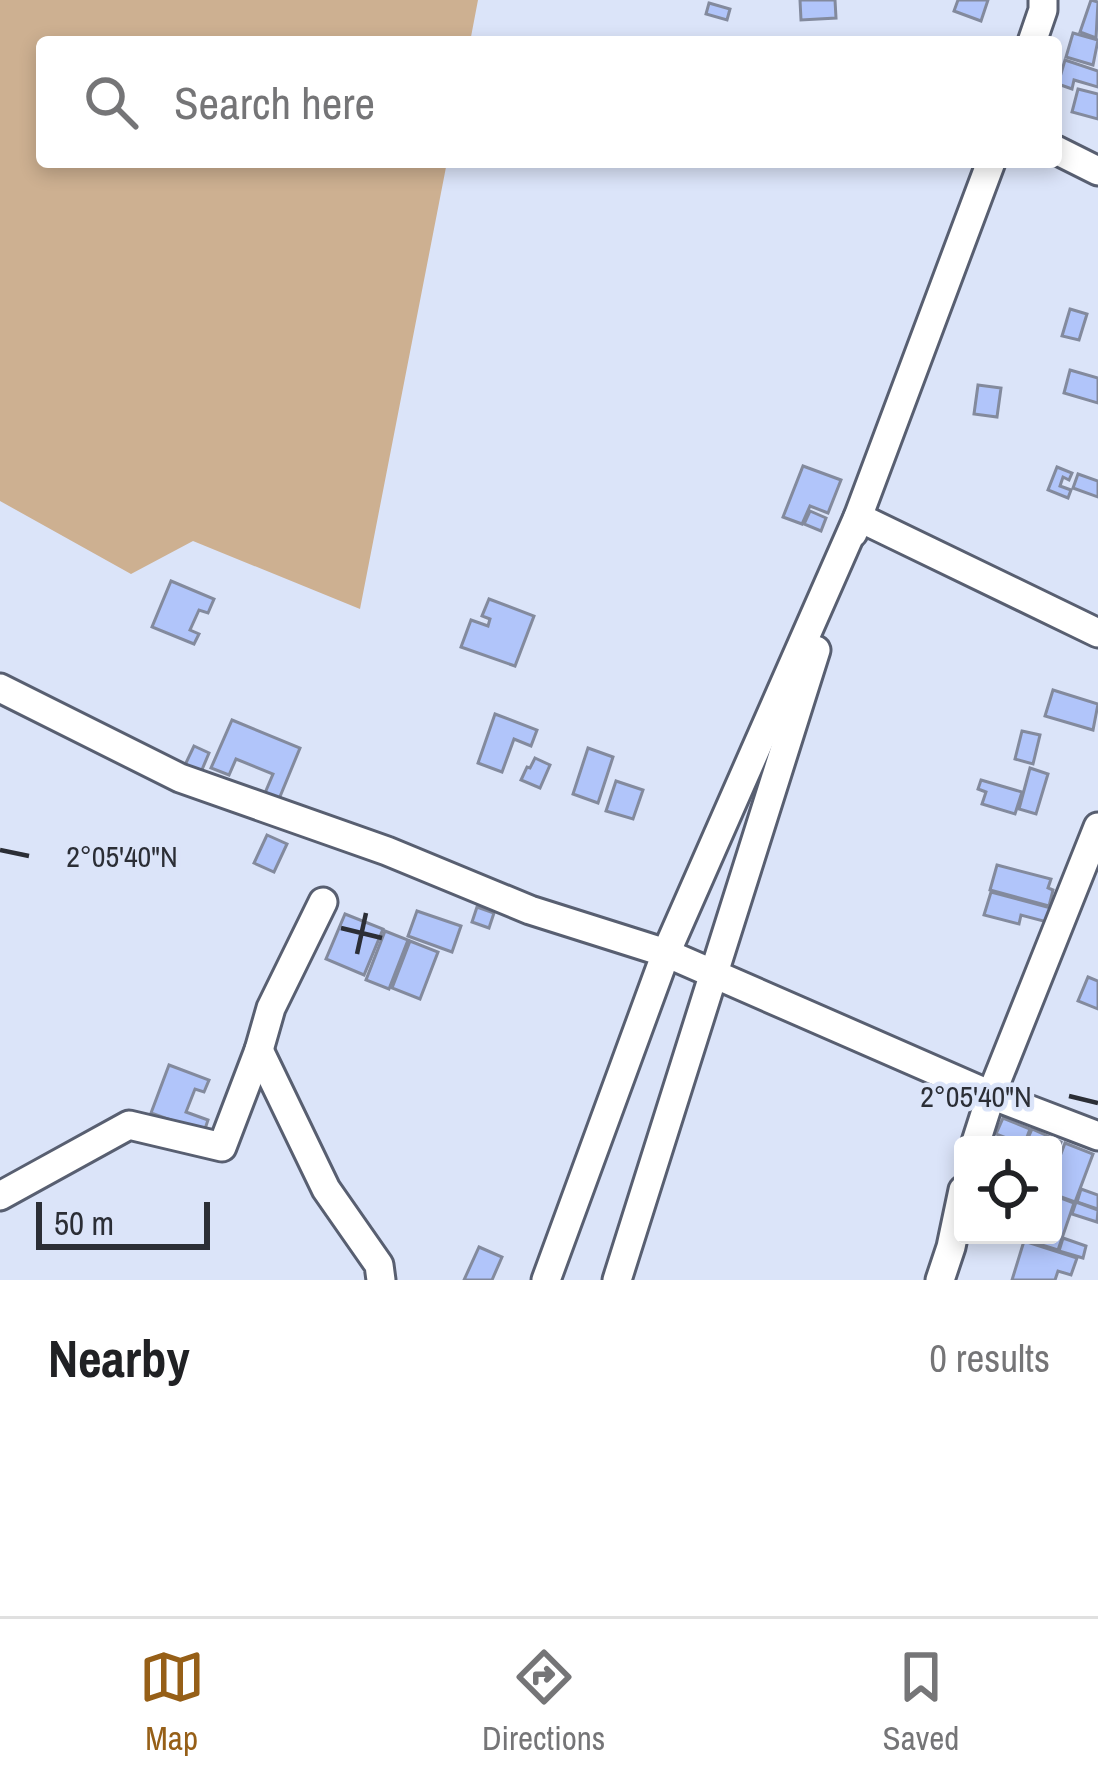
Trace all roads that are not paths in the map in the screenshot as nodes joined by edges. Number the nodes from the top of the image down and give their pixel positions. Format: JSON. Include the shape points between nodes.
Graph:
{"nodes":[{"id":1,"x":1042,"y":0,"type":"edge"},
{"id":2,"x":1034,"y":36,"type":"edge"},
{"id":3,"x":1062,"y":154,"type":"edge"},
{"id":4,"x":989,"y":168,"type":"edge"},
{"id":5,"x":1098,"y":171,"type":"edge"},
{"id":6,"x":858,"y":517,"type":"junction"},
{"id":7,"x":1098,"y":633,"type":"edge"},
{"id":8,"x":0,"y":688,"type":"edge"},
{"id":9,"x":1098,"y":827,"type":"edge"},
{"id":10,"x":322,"y":902,"type":"dead end"},
{"id":11,"x":666,"y":953,"type":"junction"},
{"id":12,"x":259,"y":1050,"type":"junction"},
{"id":13,"x":991,"y":1095,"type":"junction"},
{"id":14,"x":978,"y":1136,"type":"edge"},
{"id":15,"x":1098,"y":1136,"type":"edge"},
{"id":16,"x":0,"y":1196,"type":"edge"},
{"id":17,"x":954,"y":1233,"type":"edge"},
{"id":18,"x":381,"y":1280,"type":"edge"},
{"id":19,"x":546,"y":1280,"type":"edge"},
{"id":20,"x":617,"y":1280,"type":"edge"},
{"id":21,"x":940,"y":1280,"type":"edge"}],
"edges":[{"from":1,"to":2,"type":"street"},
{"from":3,"to":5,"type":"street"},
{"from":4,"to":6,"type":"street"},
{"from":6,"to":7,"type":"street"},
{"from":6,"to":11,"type":"street"},
{"from":6,"to":20,"type":"street"},
{"from":8,"to":11,"type":"street","via":[[180,778]]},
{"from":9,"to":13,"type":"street"},
{"from":10,"to":12,"type":"street"},
{"from":11,"to":13,"type":"street"},
{"from":11,"to":19,"type":"street"},
{"from":12,"to":16,"type":"street","via":[[222,1147],[130,1125]]},
{"from":12,"to":18,"type":"street","via":[[326,1189],[380,1265]]},
{"from":13,"to":14,"type":"street"},
{"from":13,"to":15,"type":"street"},
{"from":17,"to":21,"type":"street"}]}
